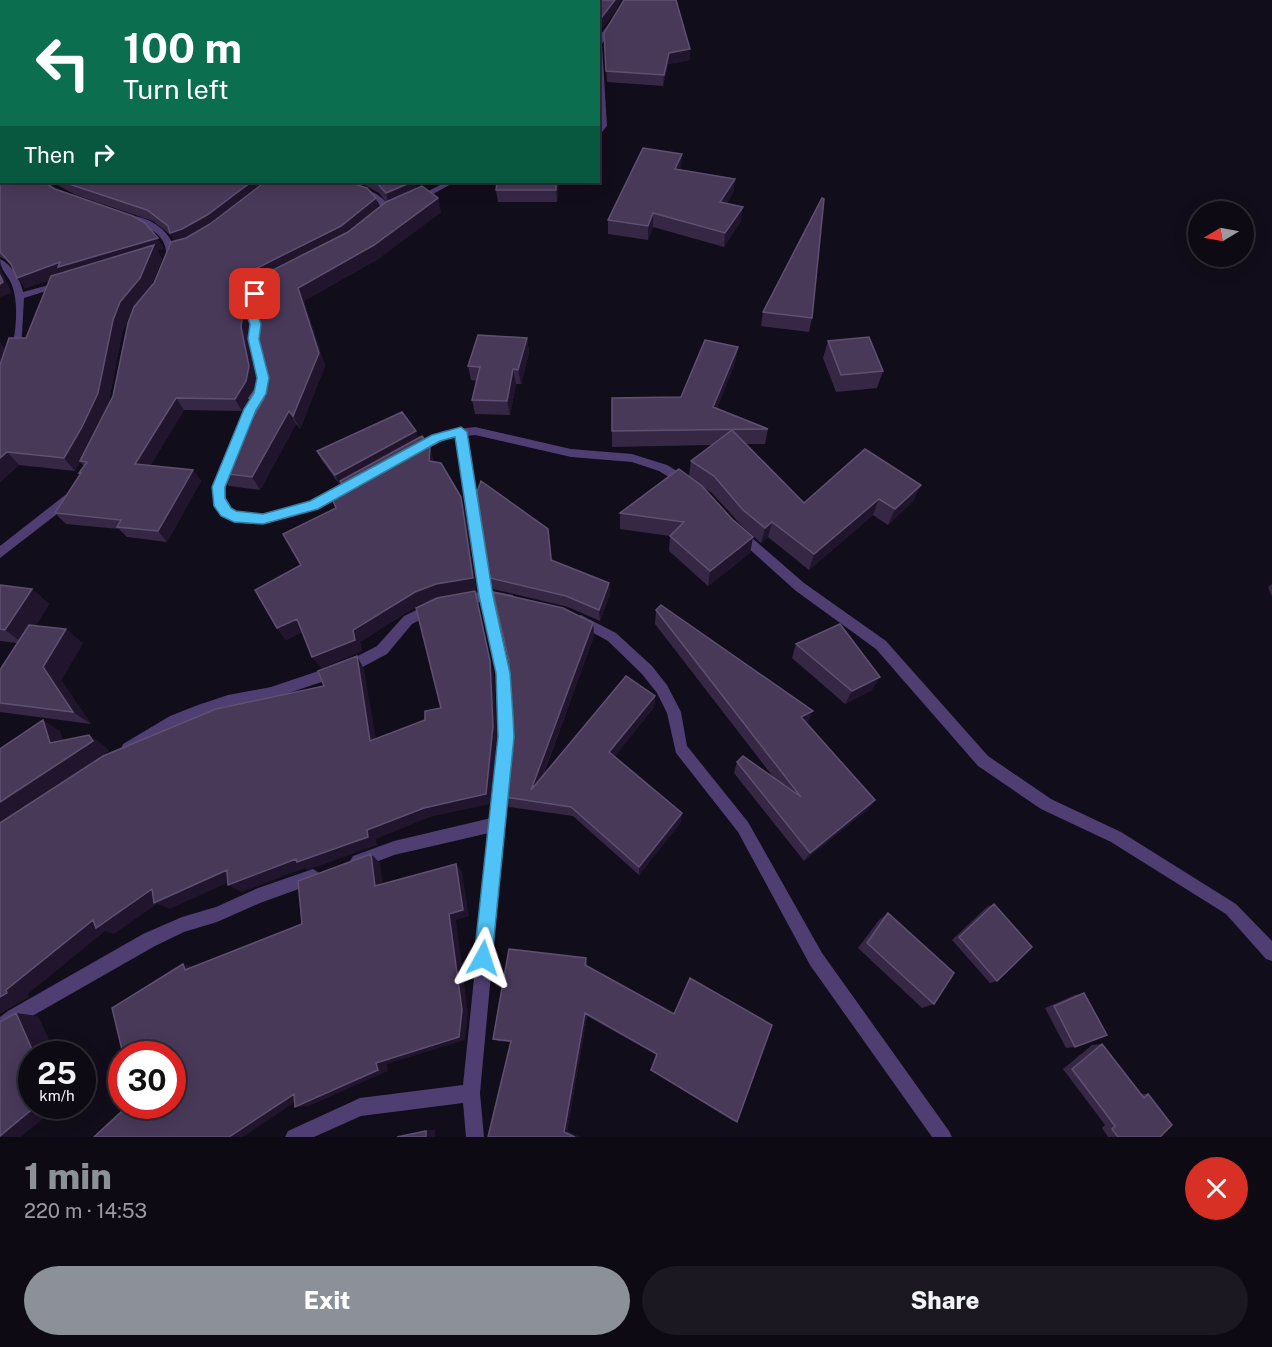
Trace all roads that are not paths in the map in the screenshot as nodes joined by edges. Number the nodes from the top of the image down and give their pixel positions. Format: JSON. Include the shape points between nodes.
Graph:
{"nodes":[{"id":1,"x":626,"y":0,"type":"edge"},
{"id":2,"x":600,"y":34,"type":"edge"},
{"id":3,"x":600,"y":64,"type":"edge"},
{"id":4,"x":600,"y":131,"type":"edge"},
{"id":5,"x":337,"y":183,"type":"edge"},
{"id":6,"x":449,"y":183,"type":"edge"},
{"id":7,"x":411,"y":201,"type":"edge"},
{"id":8,"x":398,"y":207,"type":"edge"},
{"id":9,"x":386,"y":212,"type":"junction"},
{"id":10,"x":121,"y":215,"type":"edge"},
{"id":11,"x":370,"y":225,"type":"edge"},
{"id":12,"x":176,"y":250,"type":"junction"},
{"id":13,"x":156,"y":257,"type":"edge"},
{"id":14,"x":0,"y":262,"type":"edge"},
{"id":15,"x":164,"y":274,"type":"edge"},
{"id":16,"x":276,"y":279,"type":"edge"},
{"id":17,"x":66,"y":283,"type":"edge"},
{"id":18,"x":21,"y":296,"type":"junction"},
{"id":19,"x":13,"y":358,"type":"edge"},
{"id":20,"x":461,"y":432,"type":"junction"},
{"id":21,"x":406,"y":455,"type":"edge"},
{"id":22,"x":365,"y":477,"type":"edge"},
{"id":23,"x":72,"y":491,"type":"edge"},
{"id":24,"x":699,"y":492,"type":"edge"},
{"id":25,"x":727,"y":521,"type":"edge"},
{"id":26,"x":0,"y":553,"type":"edge"},
{"id":27,"x":486,"y":596,"type":"junction"},
{"id":28,"x":527,"y":604,"type":"edge"},
{"id":29,"x":567,"y":615,"type":"edge"},
{"id":30,"x":116,"y":757,"type":"edge"},
{"id":31,"x":496,"y":824,"type":"junction"},
{"id":32,"x":1272,"y":953,"type":"edge"},
{"id":33,"x":0,"y":1028,"type":"edge"},
{"id":34,"x":471,"y":1093,"type":"junction"},
{"id":35,"x":294,"y":1137,"type":"edge"},
{"id":36,"x":476,"y":1137,"type":"edge"},
{"id":37,"x":943,"y":1137,"type":"edge"}],
"edges":[{"from":1,"to":2,"type":"street","via":[[617,20]]},
{"from":3,"to":4,"type":"street"},
{"from":5,"to":9,"type":"street","via":[[371,194],[381,201]]},
{"from":6,"to":7,"type":"street"},
{"from":8,"to":9,"type":"street"},
{"from":9,"to":11,"type":"street"},
{"from":10,"to":12,"type":"street","via":[[159,231]]},
{"from":12,"to":13,"type":"street"},
{"from":12,"to":15,"type":"street"},
{"from":14,"to":18,"type":"street","via":[[20,287]]},
{"from":16,"to":22,"type":"street","via":[[252,298],[254,339],[263,378],[260,394],[250,409],[219,487],[220,506],[234,516],[263,519],[314,505]]},
{"from":17,"to":18,"type":"street"},
{"from":18,"to":19,"type":"street","via":[[19,341]]},
{"from":20,"to":21,"type":"street","via":[[436,438]]},
{"from":20,"to":24,"type":"street","via":[[496,434],[585,455],[632,458],[663,468]]},
{"from":20,"to":27,"type":"street"},
{"from":23,"to":26,"type":"street","via":[[66,501]]},
{"from":25,"to":32,"type":"street","via":[[800,586],[881,645],[982,761],[1047,804],[1116,837],[1231,909]]},
{"from":27,"to":28,"type":"street"},
{"from":27,"to":30,"type":"street","via":[[424,610],[408,620],[382,650],[352,666],[271,693],[198,711]]},
{"from":27,"to":31,"type":"street","via":[[503,673],[506,737]]},
{"from":29,"to":37,"type":"street","via":[[612,637],[662,689],[674,712],[681,748],[743,827],[816,958]]},
{"from":31,"to":33,"type":"street","via":[[394,848],[182,925],[149,940]]},
{"from":31,"to":34,"type":"street"},
{"from":34,"to":35,"type":"street","via":[[360,1107]]},
{"from":34,"to":36,"type":"street"}]}
